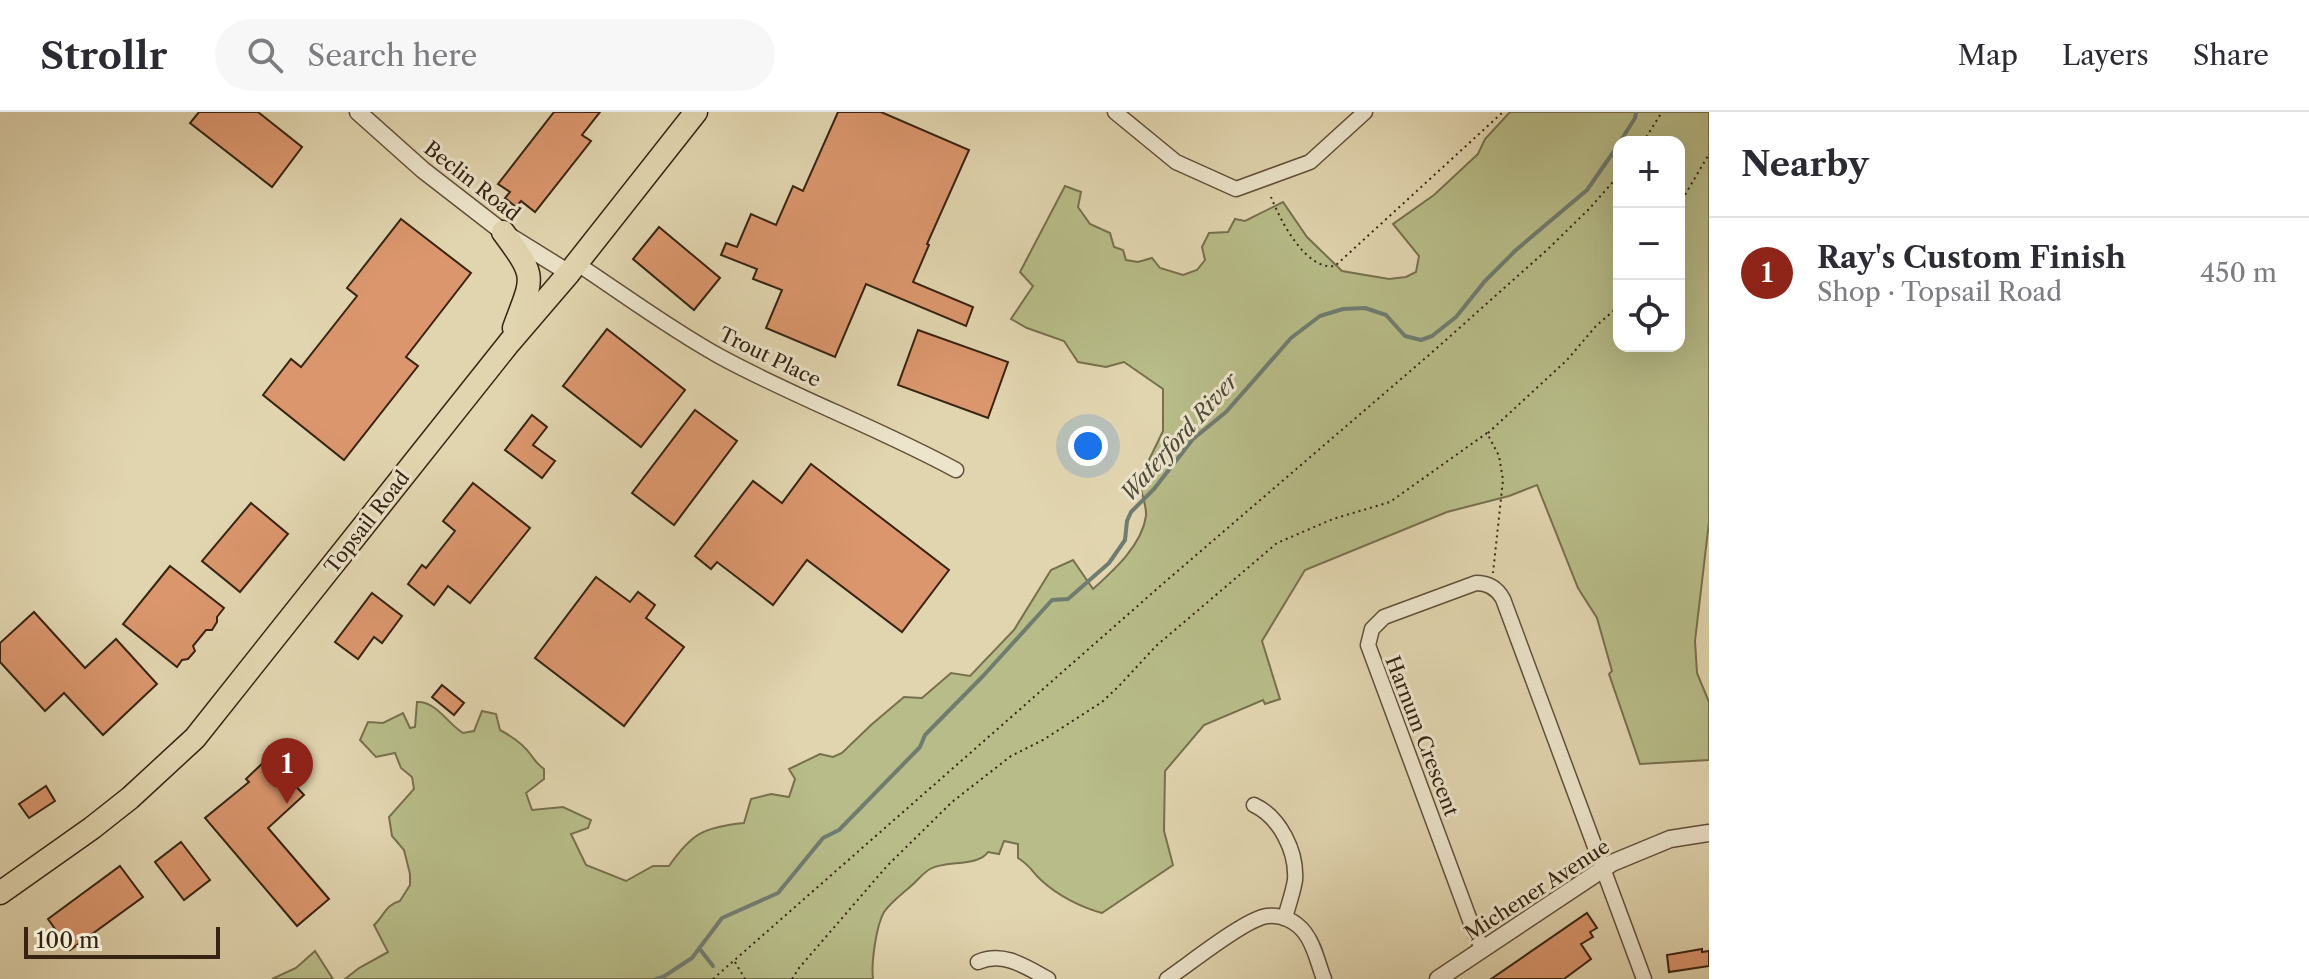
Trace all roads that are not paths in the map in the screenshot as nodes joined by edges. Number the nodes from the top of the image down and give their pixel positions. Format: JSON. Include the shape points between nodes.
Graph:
{"nodes":[{"id":1,"x":358,"y":112,"type":"edge"},
{"id":2,"x":696,"y":112,"type":"edge"},
{"id":3,"x":1115,"y":112,"type":"edge"},
{"id":4,"x":1365,"y":112,"type":"edge"},
{"id":5,"x":503,"y":232,"type":"junction"},
{"id":6,"x":572,"y":268,"type":"junction"},
{"id":7,"x":509,"y":343,"type":"junction"},
{"id":8,"x":956,"y":470,"type":"dead end"},
{"id":9,"x":1254,"y":805,"type":"dead end"},
{"id":10,"x":1709,"y":833,"type":"edge"},
{"id":11,"x":1603,"y":867,"type":"junction"},
{"id":12,"x":0,"y":893,"type":"edge"},
{"id":13,"x":1285,"y":918,"type":"junction"},
{"id":14,"x":1483,"y":949,"type":"junction"},
{"id":15,"x":978,"y":962,"type":"dead end"},
{"id":16,"x":1048,"y":979,"type":"edge"},
{"id":17,"x":1167,"y":979,"type":"edge"},
{"id":18,"x":1324,"y":979,"type":"edge"},
{"id":19,"x":1438,"y":979,"type":"edge"},
{"id":20,"x":1644,"y":979,"type":"edge"}],
"edges":[{"from":1,"to":5,"type":"street","name":"Beclin Road"},
{"from":2,"to":6,"type":"main road","name":"Topsail Road"},
{"from":3,"to":4,"type":"street","via":[[1176,162],[1236,189],[1310,162]]},
{"from":5,"to":6,"type":"street","name":"Beclin Road"},
{"from":5,"to":7,"type":"main road","via":[[524,260],[530,284]]},
{"from":6,"to":7,"type":"main road","name":"Topsail Road"},
{"from":6,"to":8,"type":"street","name":"Trout Place","via":[[721,357]]},
{"from":7,"to":12,"type":"main road","name":"Topsail Road","via":[[195,738],[130,798]]},
{"from":9,"to":13,"type":"street","via":[[1278,822],[1292,857],[1295,876]]},
{"from":10,"to":11,"type":"street","name":"Michener Avenue","via":[[1670,839]]},
{"from":11,"to":14,"type":"street","name":"Michener Avenue"},
{"from":11,"to":14,"type":"street","name":"Harnum Crescent","via":[[1495,588],[1469,585],[1384,617],[1372,629],[1368,645]]},
{"from":11,"to":20,"type":"street"},
{"from":13,"to":17,"type":"street","via":[[1256,919]]},
{"from":13,"to":18,"type":"street","via":[[1305,933]]},
{"from":14,"to":19,"type":"street","name":"Michener Avenue"},
{"from":15,"to":16,"type":"street","via":[[1007,959]]}]}
